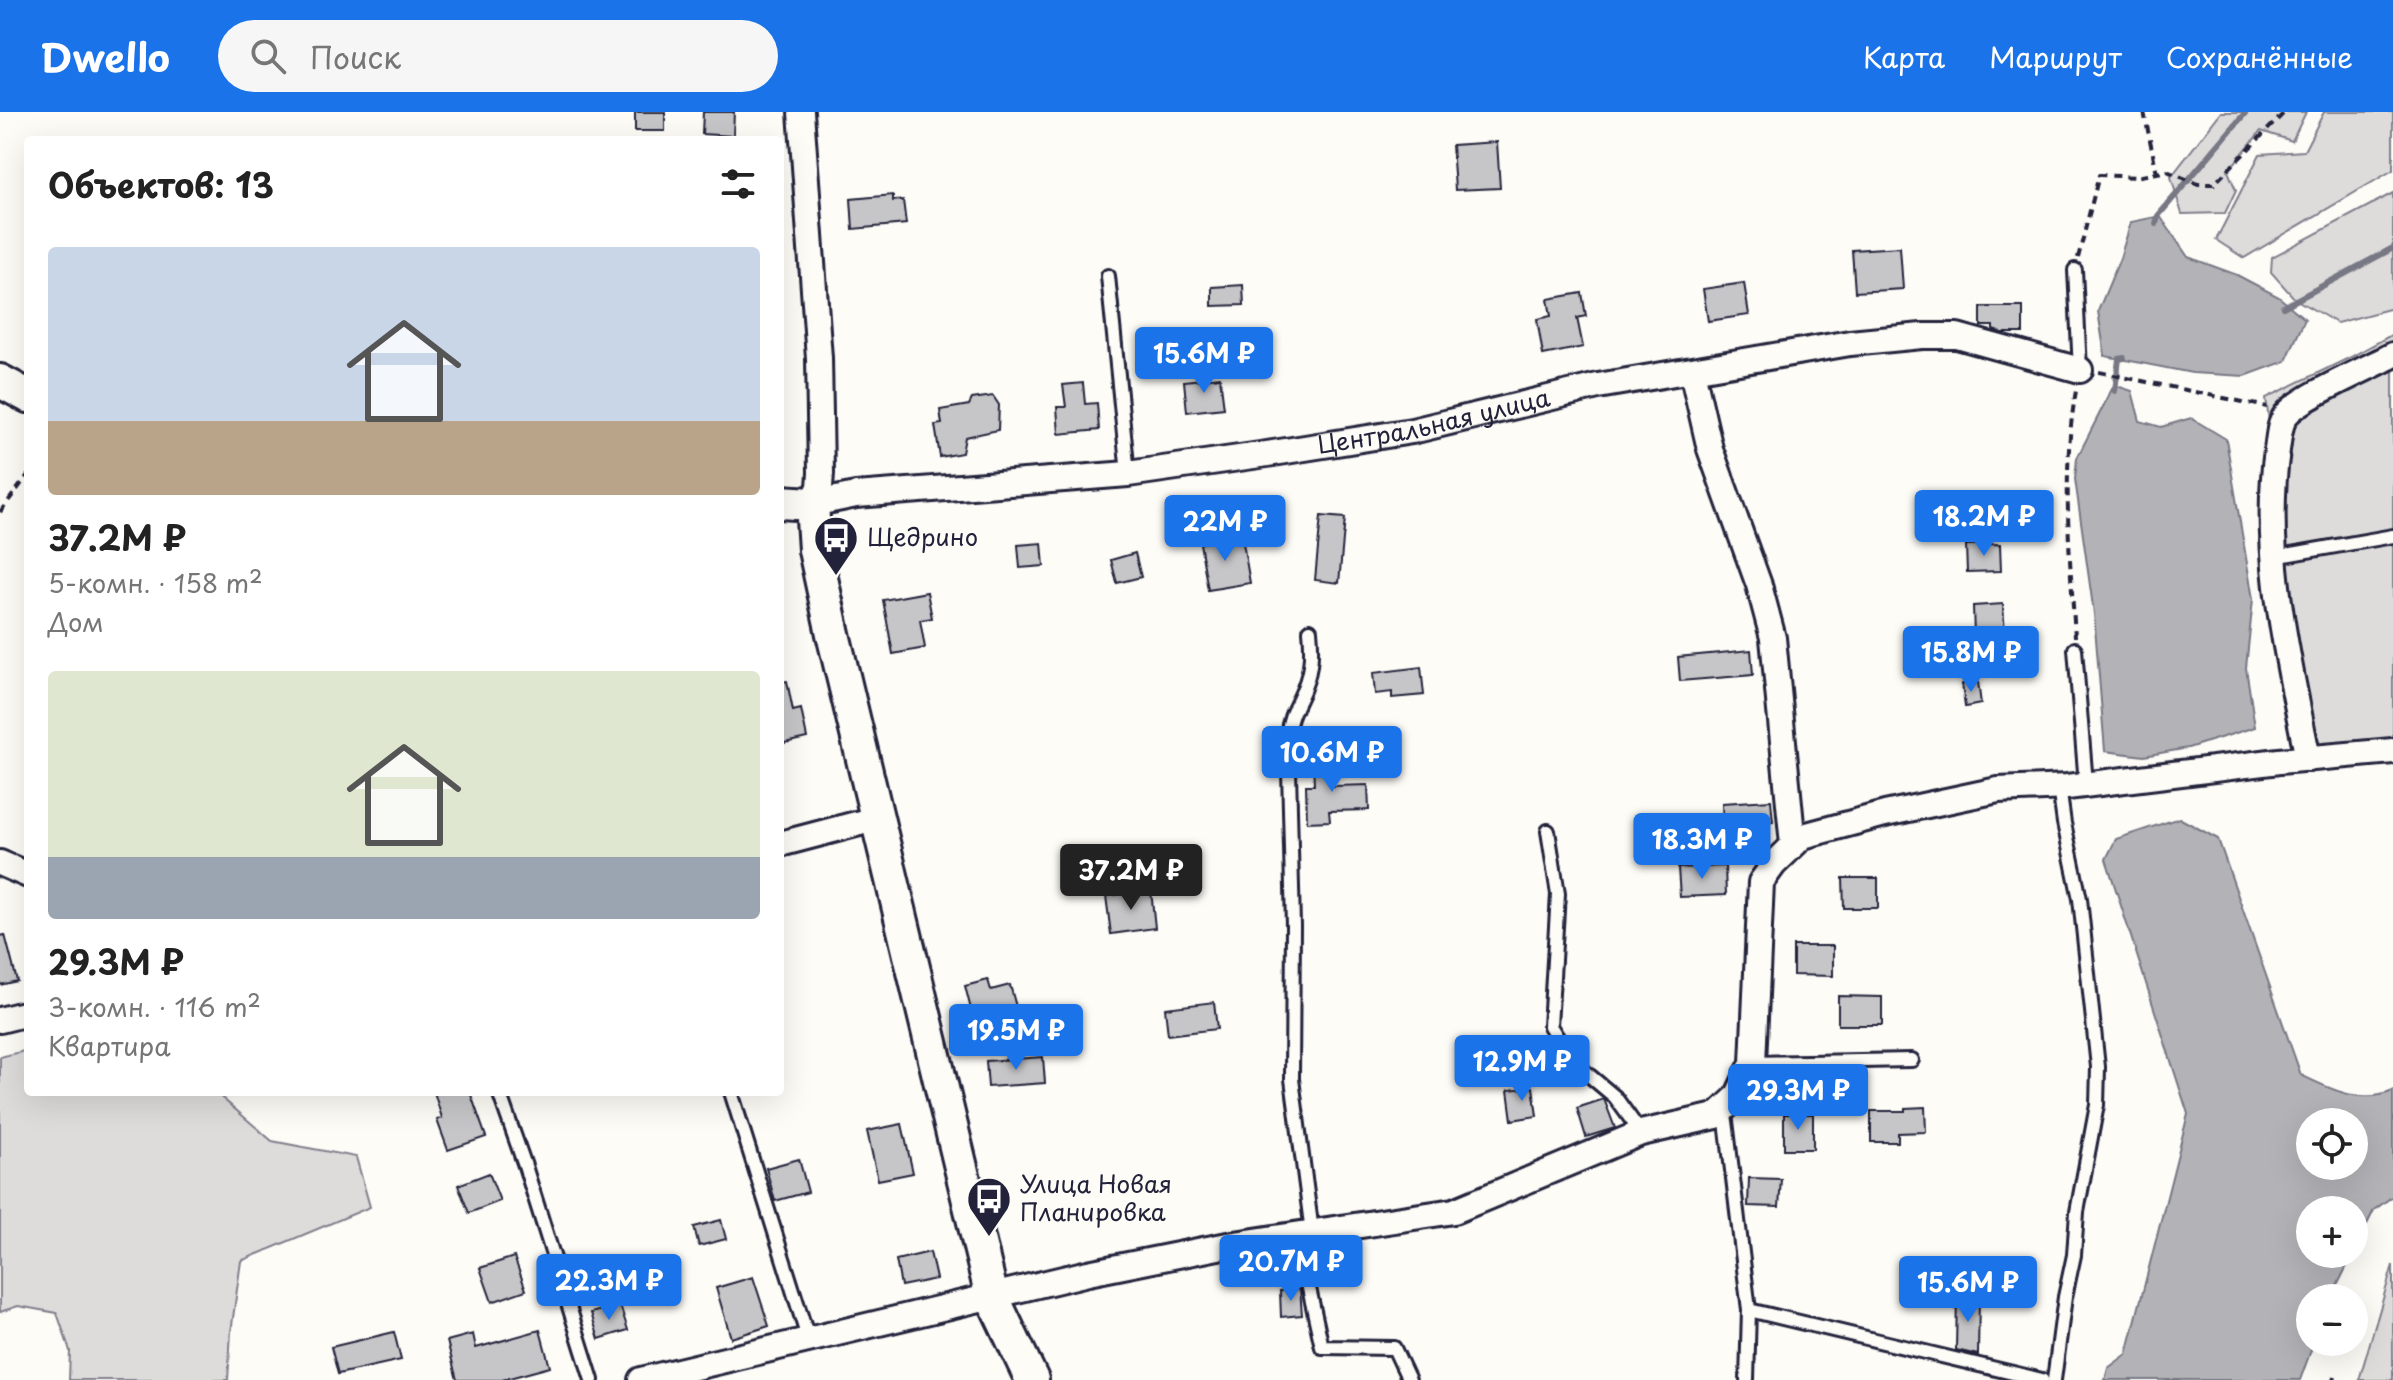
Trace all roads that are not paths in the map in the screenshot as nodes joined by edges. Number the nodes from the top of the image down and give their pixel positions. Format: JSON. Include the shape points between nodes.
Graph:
{"nodes":[{"id":1,"x":801,"y":112,"type":"edge"},
{"id":2,"x":2075,"y":270,"type":"road end"},
{"id":3,"x":1108,"y":276,"type":"dead end"},
{"id":4,"x":2393,"y":355,"type":"edge"},
{"id":5,"x":2080,"y":370,"type":"joint"},
{"id":6,"x":1692,"y":371,"type":"junction"},
{"id":7,"x":0,"y":381,"type":"edge"},
{"id":8,"x":24,"y":394,"type":"edge"},
{"id":9,"x":1128,"y":474,"type":"junction"},
{"id":10,"x":784,"y":502,"type":"edge"},
{"id":11,"x":812,"y":504,"type":"junction"},
{"id":12,"x":2393,"y":536,"type":"edge"},
{"id":13,"x":2274,"y":557,"type":"junction"},
{"id":14,"x":1310,"y":630,"type":"dead end"},
{"id":15,"x":2075,"y":649,"type":"road end"},
{"id":16,"x":2393,"y":751,"type":"edge"},
{"id":17,"x":2308,"y":759,"type":"junction"},
{"id":18,"x":2086,"y":784,"type":"junction"},
{"id":19,"x":2059,"y":787,"type":"junction"},
{"id":20,"x":875,"y":819,"type":"junction"},
{"id":21,"x":1548,"y":831,"type":"dead end"},
{"id":22,"x":784,"y":843,"type":"edge"},
{"id":23,"x":1793,"y":845,"type":"junction"},
{"id":24,"x":0,"y":863,"type":"edge"},
{"id":25,"x":24,"y":873,"type":"edge"},
{"id":26,"x":24,"y":1014,"type":"edge"},
{"id":27,"x":0,"y":1020,"type":"edge"},
{"id":28,"x":1912,"y":1060,"type":"dead end"},
{"id":29,"x":1753,"y":1063,"type":"junction"},
{"id":30,"x":500,"y":1096,"type":"edge"},
{"id":31,"x":732,"y":1096,"type":"edge"},
{"id":32,"x":1722,"y":1111,"type":"junction"},
{"id":33,"x":1641,"y":1133,"type":"junction"},
{"id":34,"x":1304,"y":1233,"type":"junction"},
{"id":35,"x":991,"y":1294,"type":"junction"},
{"id":36,"x":1749,"y":1310,"type":"junction"},
{"id":37,"x":808,"y":1338,"type":"junction"},
{"id":38,"x":592,"y":1380,"type":"edge"},
{"id":39,"x":641,"y":1380,"type":"edge"},
{"id":40,"x":1032,"y":1380,"type":"edge"},
{"id":41,"x":1409,"y":1380,"type":"edge"},
{"id":42,"x":1747,"y":1380,"type":"edge"},
{"id":43,"x":2042,"y":1380,"type":"edge"},
{"id":44,"x":2054,"y":1380,"type":"edge"}],
"edges":[{"from":1,"to":11,"type":"street","via":[[819,358],[821,473]]},
{"from":2,"to":5,"type":"lane"},
{"from":3,"to":9,"type":"lane"},
{"from":4,"to":13,"type":"street","via":[[2289,411],[2281,421],[2272,484]]},
{"from":5,"to":6,"type":"street","name":"Центральная улица","via":[[1957,336],[1922,336]]},
{"from":6,"to":9,"type":"street","name":"Центральная улица","via":[[1598,386],[1412,431]]},
{"from":6,"to":23,"type":"street","via":[[1710,449],[1773,638]]},
{"from":7,"to":8,"type":"street"},
{"from":9,"to":11,"type":"street","name":"Центральная улица","via":[[856,495]]},
{"from":10,"to":11,"type":"street","name":"Центральная улица"},
{"from":11,"to":20,"type":"street","via":[[818,567]]},
{"from":12,"to":13,"type":"lane"},
{"from":13,"to":17,"type":"street","via":[[2279,611]]},
{"from":14,"to":34,"type":"lane","via":[[1310,673],[1288,732],[1292,1079]]},
{"from":15,"to":18,"type":"lane"},
{"from":16,"to":17,"type":"street"},
{"from":17,"to":18,"type":"street"},
{"from":18,"to":19,"type":"street"},
{"from":19,"to":23,"type":"street","via":[[1998,790],[1885,814],[1803,836]]},
{"from":19,"to":44,"type":"lane","via":[[2080,899],[2098,1067],[2097,1105]]},
{"from":20,"to":22,"type":"street"},
{"from":20,"to":35,"type":"street"},
{"from":21,"to":33,"type":"lane","via":[[1558,894],[1550,1026],[1572,1061],[1615,1097]]},
{"from":23,"to":29,"type":"street","via":[[1761,882]]},
{"from":24,"to":25,"type":"street"},
{"from":26,"to":27,"type":"street"},
{"from":28,"to":29,"type":"lane"},
{"from":29,"to":32,"type":"street","via":[[1737,1097]]},
{"from":30,"to":38,"type":"lane"},
{"from":31,"to":37,"type":"lane"},
{"from":32,"to":33,"type":"street"},
{"from":32,"to":36,"type":"lane"},
{"from":33,"to":34,"type":"street","via":[[1454,1211]]},
{"from":34,"to":35,"type":"street"},
{"from":34,"to":41,"type":"lane","via":[[1322,1347],[1394,1348]]},
{"from":35,"to":37,"type":"street"},
{"from":35,"to":40,"type":"street"},
{"from":36,"to":42,"type":"lane"},
{"from":36,"to":43,"type":"lane"},
{"from":37,"to":39,"type":"street"}]}
